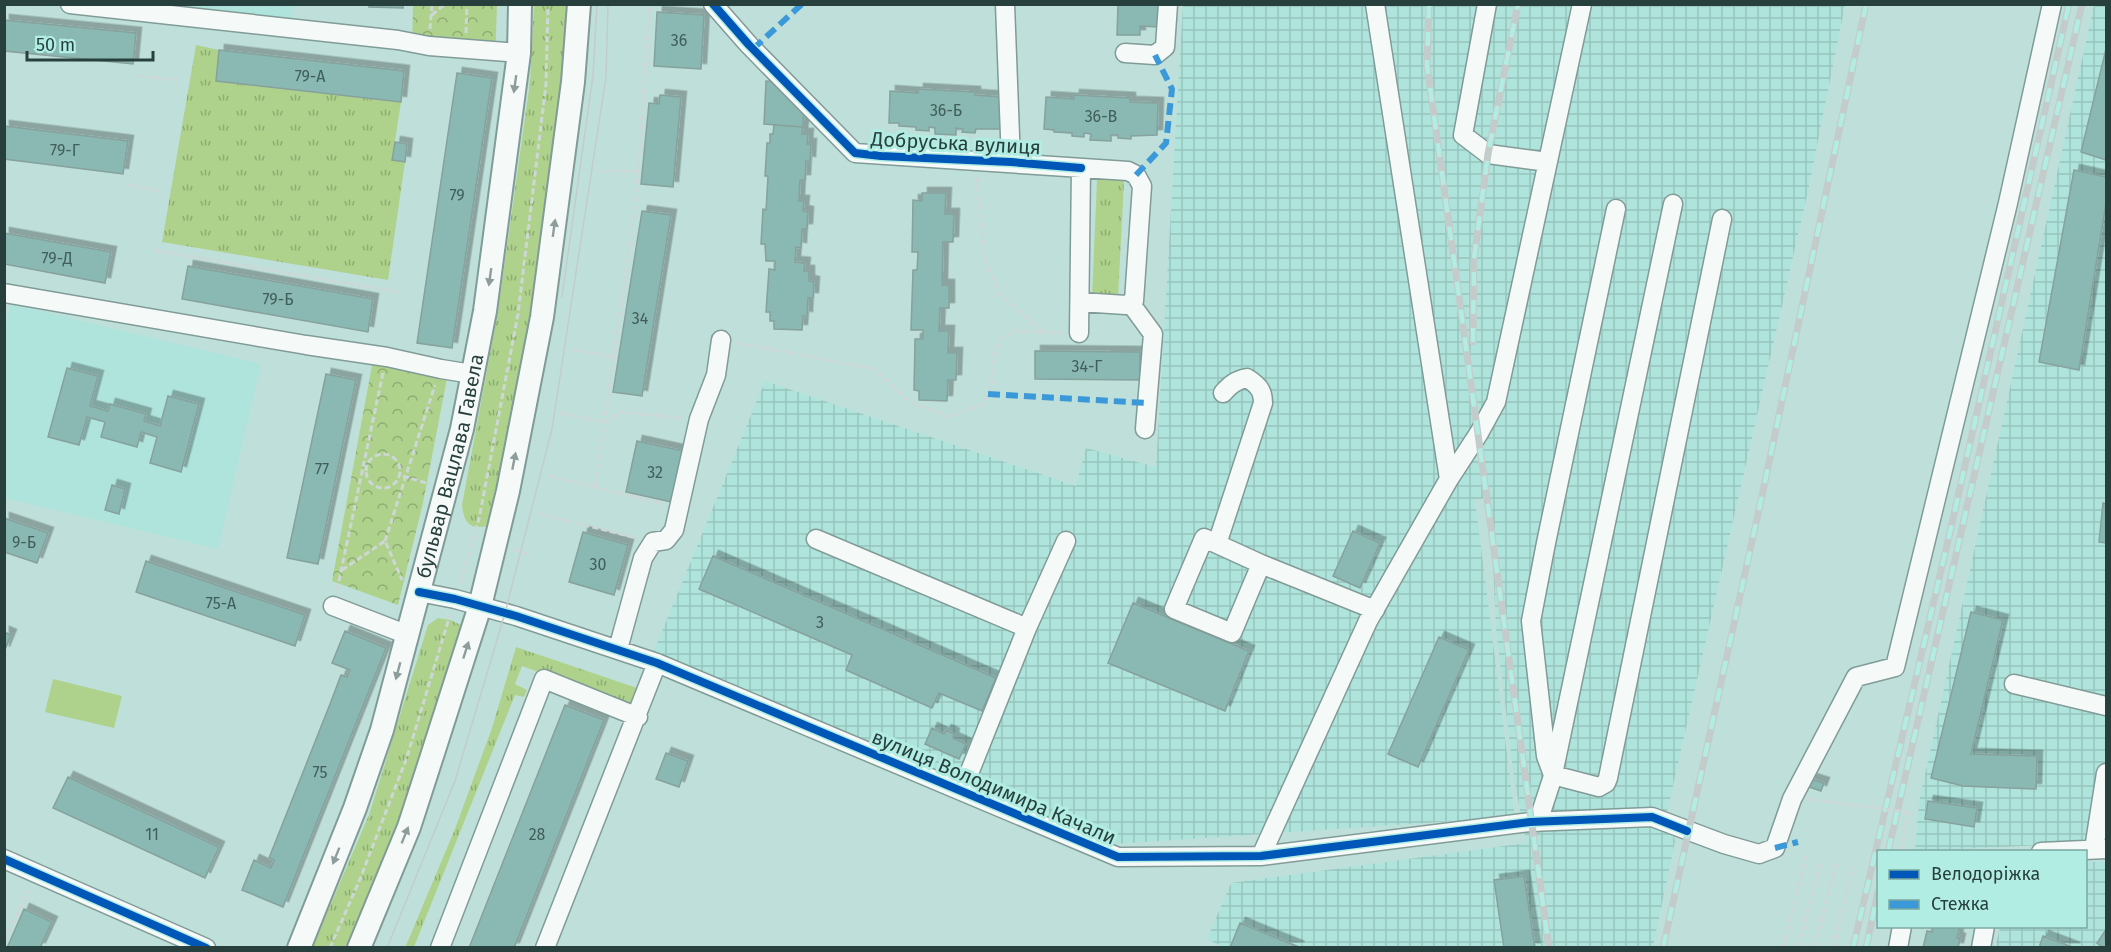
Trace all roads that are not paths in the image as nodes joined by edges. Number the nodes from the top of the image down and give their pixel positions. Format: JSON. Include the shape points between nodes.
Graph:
{"nodes":[{"id":1,"x":70,"y":4,"type":"edge"},
{"id":2,"x":520,"y":4,"type":"edge"},
{"id":3,"x":579,"y":4,"type":"edge"},
{"id":4,"x":712,"y":4,"type":"edge"},
{"id":5,"x":1005,"y":4,"type":"edge"},
{"id":6,"x":1168,"y":4,"type":"edge"},
{"id":7,"x":1375,"y":4,"type":"edge"},
{"id":8,"x":1487,"y":4,"type":"edge"},
{"id":9,"x":1582,"y":4,"type":"edge"},
{"id":10,"x":2052,"y":4,"type":"edge"},
{"id":11,"x":519,"y":53,"type":"junction"},
{"id":12,"x":1125,"y":53,"type":"dead end"},
{"id":13,"x":1011,"y":162,"type":"junction"},
{"id":14,"x":1548,"y":162,"type":"junction"},
{"id":15,"x":1081,"y":168,"type":"junction"},
{"id":16,"x":1673,"y":204,"type":"dead end"},
{"id":17,"x":1616,"y":209,"type":"dead end"},
{"id":18,"x":1722,"y":219,"type":"dead end"},
{"id":19,"x":4,"y":293,"type":"edge"},
{"id":20,"x":1080,"y":302,"type":"junction"},
{"id":21,"x":1131,"y":304,"type":"junction"},
{"id":22,"x":1079,"y":333,"type":"road end"},
{"id":23,"x":721,"y":340,"type":"road end"},
{"id":24,"x":472,"y":374,"type":"junction"},
{"id":25,"x":1223,"y":393,"type":"dead end"},
{"id":26,"x":1145,"y":429,"type":"dead end"},
{"id":27,"x":1449,"y":479,"type":"junction"},
{"id":28,"x":816,"y":539,"type":"dead end"},
{"id":29,"x":1066,"y":541,"type":"dead end"},
{"id":30,"x":1216,"y":544,"type":"junction"},
{"id":31,"x":1261,"y":564,"type":"junction"},
{"id":32,"x":411,"y":587,"type":"junction"},
{"id":33,"x":333,"y":606,"type":"road end"},
{"id":34,"x":480,"y":606,"type":"junction"},
{"id":35,"x":1375,"y":610,"type":"junction"},
{"id":36,"x":1027,"y":628,"type":"junction"},
{"id":37,"x":408,"y":635,"type":"junction"},
{"id":38,"x":618,"y":649,"type":"junction"},
{"id":39,"x":657,"y":663,"type":"junction"},
{"id":40,"x":2014,"y":684,"type":"dead end"},
{"id":41,"x":2106,"y":706,"type":"edge"},
{"id":42,"x":638,"y":717,"type":"junction"},
{"id":43,"x":2106,"y":773,"type":"edge"},
{"id":44,"x":1553,"y":775,"type":"junction"},
{"id":45,"x":962,"y":791,"type":"junction"},
{"id":46,"x":1538,"y":822,"type":"junction"},
{"id":47,"x":2100,"y":849,"type":"edge"},
{"id":48,"x":2080,"y":850,"type":"edge"},
{"id":49,"x":1261,"y":856,"type":"junction"},
{"id":50,"x":4,"y":859,"type":"edge"},
{"id":51,"x":1902,"y":928,"type":"edge"},
{"id":52,"x":1985,"y":928,"type":"edge"},
{"id":53,"x":206,"y":948,"type":"edge"},
{"id":54,"x":299,"y":948,"type":"edge"},
{"id":55,"x":359,"y":948,"type":"edge"},
{"id":56,"x":440,"y":948,"type":"edge"},
{"id":57,"x":545,"y":948,"type":"edge"},
{"id":58,"x":1898,"y":948,"type":"edge"},
{"id":59,"x":1981,"y":948,"type":"edge"}],
"edges":[{"from":1,"to":11,"type":"street"},
{"from":2,"to":11,"type":"main road","name":"бульвар Вацлава Гавела"},
{"from":34,"to":3,"type":"main road","one_way":true,"via":[[508,491],[542,317],[573,82]]},
{"from":4,"to":13,"type":"street","name":"Добруська вулиця","via":[[855,153]]},
{"from":5,"to":13,"type":"street"},
{"from":6,"to":12,"type":"street","via":[[1165,47],[1155,55]]},
{"from":7,"to":27,"type":"street"},
{"from":8,"to":14,"type":"street","via":[[1463,135],[1488,154]]},
{"from":9,"to":14,"type":"street"},
{"from":10,"to":46,"type":"street","name":"вулиця Володимира Качали","via":[[1896,667],[1856,676],[1791,799],[1775,848],[1759,854],[1652,817]]},
{"from":11,"to":24,"type":"main road","name":"бульвар Вацлава Гавела","one_way":true,"via":[[485,311]]},
{"from":13,"to":15,"type":"street","name":"Добруська вулиця"},
{"from":14,"to":27,"type":"street","via":[[1496,402]]},
{"from":15,"to":20,"type":"street"},
{"from":15,"to":21,"type":"street","name":"Добруська вулиця","via":[[1128,171],[1136,175],[1142,186],[1135,297]]},
{"from":16,"to":44,"type":"street"},
{"from":17,"to":44,"type":"street","via":[[1531,621],[1546,756]]},
{"from":18,"to":44,"type":"street","via":[[1608,778],[1599,787]]},
{"from":19,"to":24,"type":"street"},
{"from":20,"to":21,"type":"street"},
{"from":20,"to":22,"type":"street"},
{"from":21,"to":26,"type":"street","via":[[1153,334]]},
{"from":23,"to":38,"type":"street","via":[[716,375],[699,419],[672,535],[653,542],[643,558]]},
{"from":24,"to":32,"type":"main road","name":"бульвар Вацлава Гавела","via":[[462,429]]},
{"from":25,"to":30,"type":"street","via":[[1230,385],[1247,378],[1258,385],[1263,403]]},
{"from":27,"to":35,"type":"street"},
{"from":28,"to":36,"type":"street"},
{"from":29,"to":36,"type":"street"},
{"from":30,"to":31,"type":"street"},
{"from":30,"to":31,"type":"street","via":[[1204,538],[1174,609],[1232,633]]},
{"from":31,"to":35,"type":"street"},
{"from":32,"to":34,"type":"street","name":"вулиця Володимира Качали"},
{"from":32,"to":37,"type":"main road","name":"бульвар Вацлава Гавела"},
{"from":33,"to":37,"type":"street"},
{"from":34,"to":38,"type":"street","name":"вулиця Володимира Качали"},
{"from":55,"to":34,"type":"main road","one_way":true,"via":[[409,827]]},
{"from":35,"to":49,"type":"street"},
{"from":36,"to":45,"type":"street"},
{"from":37,"to":54,"type":"main road","name":"бульвар Вацлава Гавела","one_way":true,"via":[[355,808]]},
{"from":38,"to":39,"type":"street","name":"вулиця Володимира Качали"},
{"from":39,"to":42,"type":"street"},
{"from":39,"to":45,"type":"street","name":"вулиця Володимира Качали"},
{"from":40,"to":41,"type":"street"},
{"from":42,"to":56,"type":"street","via":[[544,679]]},
{"from":42,"to":57,"type":"street"},
{"from":43,"to":47,"type":"street"},
{"from":44,"to":46,"type":"street"},
{"from":45,"to":49,"type":"street","name":"вулиця Володимира Качали","via":[[1118,857]]},
{"from":46,"to":49,"type":"street","name":"вулиця Володимира Качали"},
{"from":47,"to":48,"type":"street"},
{"from":50,"to":53,"type":"street"},
{"from":51,"to":58,"type":"street"},
{"from":52,"to":59,"type":"street"}]}
